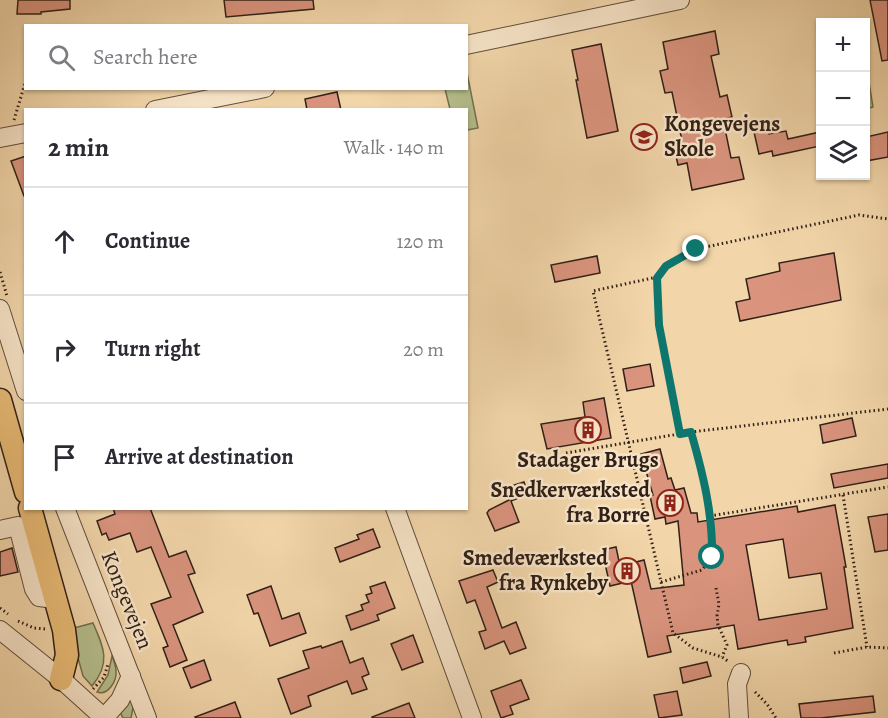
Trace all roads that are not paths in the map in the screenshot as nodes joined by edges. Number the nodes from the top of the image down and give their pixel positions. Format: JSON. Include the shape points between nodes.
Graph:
{"nodes":[{"id":1,"x":680,"y":0,"type":"edge"},
{"id":2,"x":614,"y":6,"type":"edge"},
{"id":3,"x":468,"y":44,"type":"edge"},
{"id":4,"x":262,"y":90,"type":"edge"},
{"id":5,"x":246,"y":101,"type":"edge"},
{"id":6,"x":175,"y":108,"type":"edge"},
{"id":7,"x":0,"y":309,"type":"edge"},
{"id":8,"x":24,"y":385,"type":"edge"},
{"id":9,"x":0,"y":400,"type":"edge"},
{"id":10,"x":24,"y":485,"type":"edge"},
{"id":11,"x":31,"y":510,"type":"edge"},
{"id":12,"x":66,"y":510,"type":"edge"},
{"id":13,"x":396,"y":510,"type":"edge"},
{"id":14,"x":0,"y":530,"type":"edge"},
{"id":15,"x":55,"y":599,"type":"junction"},
{"id":16,"x":0,"y":630,"type":"edge"},
{"id":17,"x":741,"y":673,"type":"road end"},
{"id":18,"x":131,"y":676,"type":"junction"},
{"id":19,"x":61,"y":679,"type":"junction"},
{"id":20,"x":144,"y":715,"type":"edge"},
{"id":21,"x":104,"y":718,"type":"edge"},
{"id":22,"x":472,"y":718,"type":"edge"},
{"id":23,"x":739,"y":718,"type":"edge"}],
"edges":[{"from":1,"to":2,"type":"street"},
{"from":2,"to":3,"type":"street"},
{"from":4,"to":5,"type":"street"},
{"from":5,"to":6,"type":"street"},
{"from":7,"to":8,"type":"street"},
{"from":9,"to":10,"type":"main road"},
{"from":11,"to":15,"type":"main road"},
{"from":12,"to":18,"type":"street","name":"Kongevejen"},
{"from":13,"to":22,"type":"street"},
{"from":14,"to":15,"type":"street","via":[[18,526],[34,589],[39,597]]},
{"from":15,"to":19,"type":"main road","via":[[67,655]]},
{"from":16,"to":19,"type":"street","name":"Kongevejen"},
{"from":17,"to":23,"type":"street"},
{"from":18,"to":20,"type":"street","name":"Kongevejen"},
{"from":18,"to":21,"type":"street","name":"Kongevejen","via":[[120,700]]},
{"from":19,"to":21,"type":"street","name":"Kongevejen"}]}
